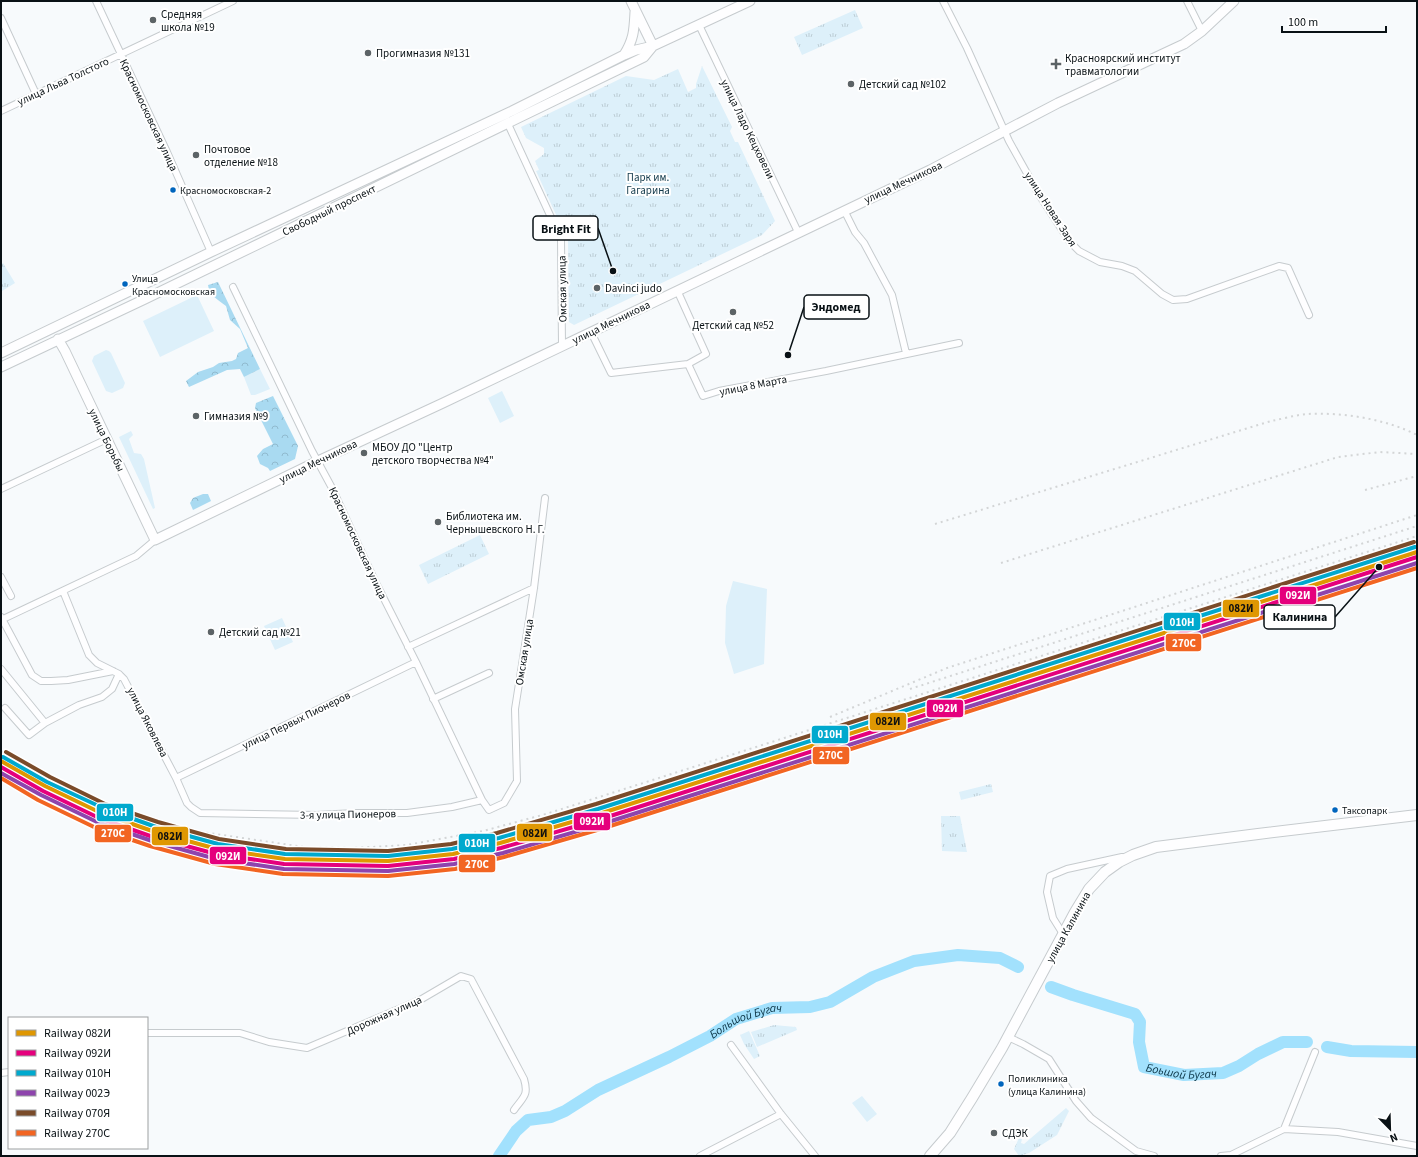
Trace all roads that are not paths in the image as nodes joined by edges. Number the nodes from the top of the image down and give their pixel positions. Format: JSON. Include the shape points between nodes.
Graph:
{"nodes":[{"id":1,"x":96,"y":1,"type":"edge"},
{"id":2,"x":233,"y":1,"type":"edge"},
{"id":3,"x":630,"y":1,"type":"edge"},
{"id":4,"x":750,"y":1,"type":"edge"},
{"id":5,"x":943,"y":1,"type":"edge"},
{"id":6,"x":1187,"y":1,"type":"edge"},
{"id":7,"x":1234,"y":1,"type":"edge"},
{"id":8,"x":635,"y":11,"type":"junction"},
{"id":9,"x":1,"y":18,"type":"edge"},
{"id":10,"x":699,"y":24,"type":"junction"},
{"id":11,"x":1202,"y":31,"type":"junction"},
{"id":12,"x":653,"y":46,"type":"junction"},
{"id":13,"x":121,"y":54,"type":"junction"},
{"id":14,"x":624,"y":55,"type":"junction"},
{"id":15,"x":36,"y":94,"type":"junction"},
{"id":16,"x":1,"y":111,"type":"edge"},
{"id":17,"x":503,"y":115,"type":"junction"},
{"id":18,"x":508,"y":124,"type":"junction"},
{"id":19,"x":1005,"y":130,"type":"junction"},
{"id":20,"x":844,"y":210,"type":"junction"},
{"id":21,"x":798,"y":232,"type":"junction"},
{"id":22,"x":211,"y":252,"type":"junction"},
{"id":23,"x":215,"y":264,"type":"junction"},
{"id":24,"x":233,"y":287,"type":"dead end"},
{"id":25,"x":677,"y":290,"type":"junction"},
{"id":26,"x":1309,"y":315,"type":"dead end"},
{"id":27,"x":591,"y":332,"type":"junction"},
{"id":28,"x":58,"y":339,"type":"junction"},
{"id":29,"x":959,"y":343,"type":"dead end"},
{"id":30,"x":562,"y":346,"type":"junction"},
{"id":31,"x":1,"y":353,"type":"edge"},
{"id":32,"x":906,"y":353,"type":"junction"},
{"id":33,"x":688,"y":364,"type":"junction"},
{"id":34,"x":1,"y":367,"type":"edge"},
{"id":35,"x":107,"y":439,"type":"junction"},
{"id":36,"x":318,"y":461,"type":"junction"},
{"id":37,"x":1,"y":489,"type":"edge"},
{"id":38,"x":545,"y":498,"type":"dead end"},
{"id":39,"x":155,"y":540,"type":"junction"},
{"id":40,"x":1,"y":577,"type":"edge"},
{"id":41,"x":534,"y":588,"type":"junction"},
{"id":42,"x":63,"y":591,"type":"junction"},
{"id":43,"x":11,"y":596,"type":"dead end"},
{"id":44,"x":1,"y":618,"type":"edge"},
{"id":45,"x":408,"y":647,"type":"junction"},
{"id":46,"x":416,"y":662,"type":"junction"},
{"id":47,"x":1,"y":669,"type":"edge"},
{"id":48,"x":116,"y":672,"type":"junction"},
{"id":49,"x":489,"y":673,"type":"dead end"},
{"id":50,"x":433,"y":698,"type":"junction"},
{"id":51,"x":5,"y":708,"type":"dead end"},
{"id":52,"x":45,"y":723,"type":"junction"},
{"id":53,"x":176,"y":778,"type":"junction"},
{"id":54,"x":482,"y":800,"type":"junction"},
{"id":55,"x":187,"y":802,"type":"joint"},
{"id":56,"x":1417,"y":815,"type":"edge"},
{"id":57,"x":1133,"y":855,"type":"junction"},
{"id":58,"x":1063,"y":934,"type":"junction"},
{"id":59,"x":148,"y":1033,"type":"edge"},
{"id":60,"x":1008,"y":1037,"type":"junction"},
{"id":61,"x":731,"y":1045,"type":"dead end"},
{"id":62,"x":1315,"y":1052,"type":"dead end"},
{"id":63,"x":514,"y":1110,"type":"dead end"},
{"id":64,"x":781,"y":1114,"type":"junction"},
{"id":65,"x":1284,"y":1129,"type":"junction"},
{"id":66,"x":1417,"y":1146,"type":"edge"},
{"id":67,"x":1136,"y":1151,"type":"junction"},
{"id":68,"x":700,"y":1156,"type":"edge"},
{"id":69,"x":815,"y":1156,"type":"edge"},
{"id":70,"x":930,"y":1156,"type":"edge"},
{"id":71,"x":1130,"y":1156,"type":"edge"},
{"id":72,"x":1154,"y":1156,"type":"edge"},
{"id":73,"x":1221,"y":1156,"type":"edge"}],
"edges":[{"from":1,"to":13,"type":"street","name":"Красномосковская улица"},
{"from":2,"to":13,"type":"street","name":"улица Льва Толстого"},
{"from":3,"to":8,"type":"main road"},
{"from":4,"to":10,"type":"main road","name":"Свободный проспект"},
{"from":5,"to":19,"type":"street","name":"улица Новая Заря"},
{"from":6,"to":11,"type":"street"},
{"from":7,"to":11,"type":"main road","name":"улица Мечникова"},
{"from":8,"to":12,"type":"main road"},
{"from":8,"to":14,"type":"main road","via":[[634,32],[631,44]]},
{"from":9,"to":15,"type":"street"},
{"from":10,"to":12,"type":"main road","name":"Свободный проспект"},
{"from":10,"to":21,"type":"street","name":"улица Ладо Кецховели"},
{"from":11,"to":19,"type":"main road","name":"улица Мечникова","via":[[1184,44]]},
{"from":12,"to":14,"type":"main road","name":"Свободный проспект"},
{"from":12,"to":18,"type":"main road","name":"Свободный проспект","via":[[644,57]]},
{"from":13,"to":15,"type":"street","name":"улица Льва Толстого"},
{"from":13,"to":22,"type":"street","name":"Красномосковская улица"},
{"from":14,"to":17,"type":"main road","name":"Свободный проспект"},
{"from":15,"to":16,"type":"street","name":"улица Льва Толстого"},
{"from":17,"to":18,"type":"main road"},
{"from":17,"to":22,"type":"main road","name":"Свободный проспект"},
{"from":18,"to":23,"type":"main road","name":"Свободный проспект"},
{"from":18,"to":30,"type":"street","name":"Омская улица","via":[[561,239]]},
{"from":19,"to":20,"type":"main road","name":"улица Мечникова","via":[[930,170]]},
{"from":19,"to":26,"type":"street","name":"улица Новая Заря","via":[[1009,142],[1038,193],[1079,252],[1100,262],[1135,271],[1173,300],[1187,299],[1279,266],[1288,268]]},
{"from":20,"to":21,"type":"main road","name":"улица Мечникова"},
{"from":20,"to":32,"type":"street","via":[[892,295]]},
{"from":21,"to":25,"type":"main road","name":"улица Мечникова"},
{"from":22,"to":23,"type":"main road"},
{"from":22,"to":31,"type":"main road","name":"Свободный проспект"},
{"from":23,"to":28,"type":"main road","name":"Свободный проспект"},
{"from":24,"to":36,"type":"street","name":"Красномосковская улица"},
{"from":25,"to":27,"type":"main road","name":"улица Мечникова"},
{"from":25,"to":33,"type":"street","via":[[706,354]]},
{"from":27,"to":30,"type":"main road","name":"улица Мечникова"},
{"from":27,"to":33,"type":"street","via":[[612,373]]},
{"from":28,"to":34,"type":"main road","name":"Свободный проспект"},
{"from":28,"to":35,"type":"main road","name":"улица Борьбы"},
{"from":29,"to":32,"type":"street","name":"улица 8 Марта"},
{"from":30,"to":36,"type":"main road","name":"улица Мечникова"},
{"from":32,"to":33,"type":"street","name":"улица 8 Марта","via":[[702,396]]},
{"from":35,"to":37,"type":"street"},
{"from":35,"to":39,"type":"main road","name":"улица Борьбы"},
{"from":36,"to":39,"type":"main road","name":"улица Мечникова"},
{"from":36,"to":45,"type":"street","name":"Красномосковская улица"},
{"from":38,"to":41,"type":"street","name":"Омская улица"},
{"from":39,"to":42,"type":"street","name":"улица Мечникова","via":[[136,556]]},
{"from":40,"to":43,"type":"street"},
{"from":41,"to":45,"type":"street"},
{"from":41,"to":54,"type":"street","name":"Омская улица","via":[[515,709],[517,781],[504,803],[489,810]]},
{"from":42,"to":44,"type":"street","name":"улица Мечникова"},
{"from":42,"to":48,"type":"street","name":"улица Яковлева","via":[[89,655],[97,663]]},
{"from":44,"to":48,"type":"street","via":[[32,675],[41,681],[75,679]]},
{"from":45,"to":46,"type":"street","name":"Красномосковская улица"},
{"from":46,"to":50,"type":"street","name":"Красномосковская улица"},
{"from":46,"to":53,"type":"street","name":"улица Первых Пионеров"},
{"from":47,"to":52,"type":"street"},
{"from":48,"to":52,"type":"street","via":[[112,689],[102,697],[79,705]]},
{"from":48,"to":53,"type":"street","name":"улица Яковлева","via":[[128,683]]},
{"from":49,"to":50,"type":"street"},
{"from":50,"to":54,"type":"street","name":"Красномосковская улица"},
{"from":51,"to":52,"type":"street","via":[[29,735]]},
{"from":53,"to":55,"type":"street","name":"улица Яковлева"},
{"from":54,"to":55,"type":"street","name":"3-я улица Пионеров","via":[[407,813],[317,815],[200,813]]},
{"from":56,"to":57,"type":"main road","name":"улица Калинина","via":[[1156,847]]},
{"from":57,"to":58,"type":"main road","name":"улица Калинина","via":[[1114,865],[1089,889]]},
{"from":57,"to":58,"type":"street","via":[[1067,869],[1050,876],[1047,892],[1053,918]]},
{"from":58,"to":60,"type":"main road","name":"улица Калинина"},
{"from":59,"to":63,"type":"street","name":"Дорожная улица","via":[[240,1033],[269,1042],[307,1048],[420,1000],[461,976],[471,979],[524,1079],[527,1089]]},
{"from":60,"to":67,"type":"street","via":[[1049,1059],[1076,1101],[1091,1118]]},
{"from":60,"to":70,"type":"main road","name":"улица Калинина","via":[[960,1119]]},
{"from":61,"to":64,"type":"street"},
{"from":62,"to":65,"type":"street"},
{"from":64,"to":68,"type":"street"},
{"from":64,"to":69,"type":"street"},
{"from":65,"to":66,"type":"street","via":[[1338,1132]]},
{"from":65,"to":73,"type":"street","via":[[1231,1155]]},
{"from":67,"to":71,"type":"street"},
{"from":67,"to":72,"type":"street"}]}
